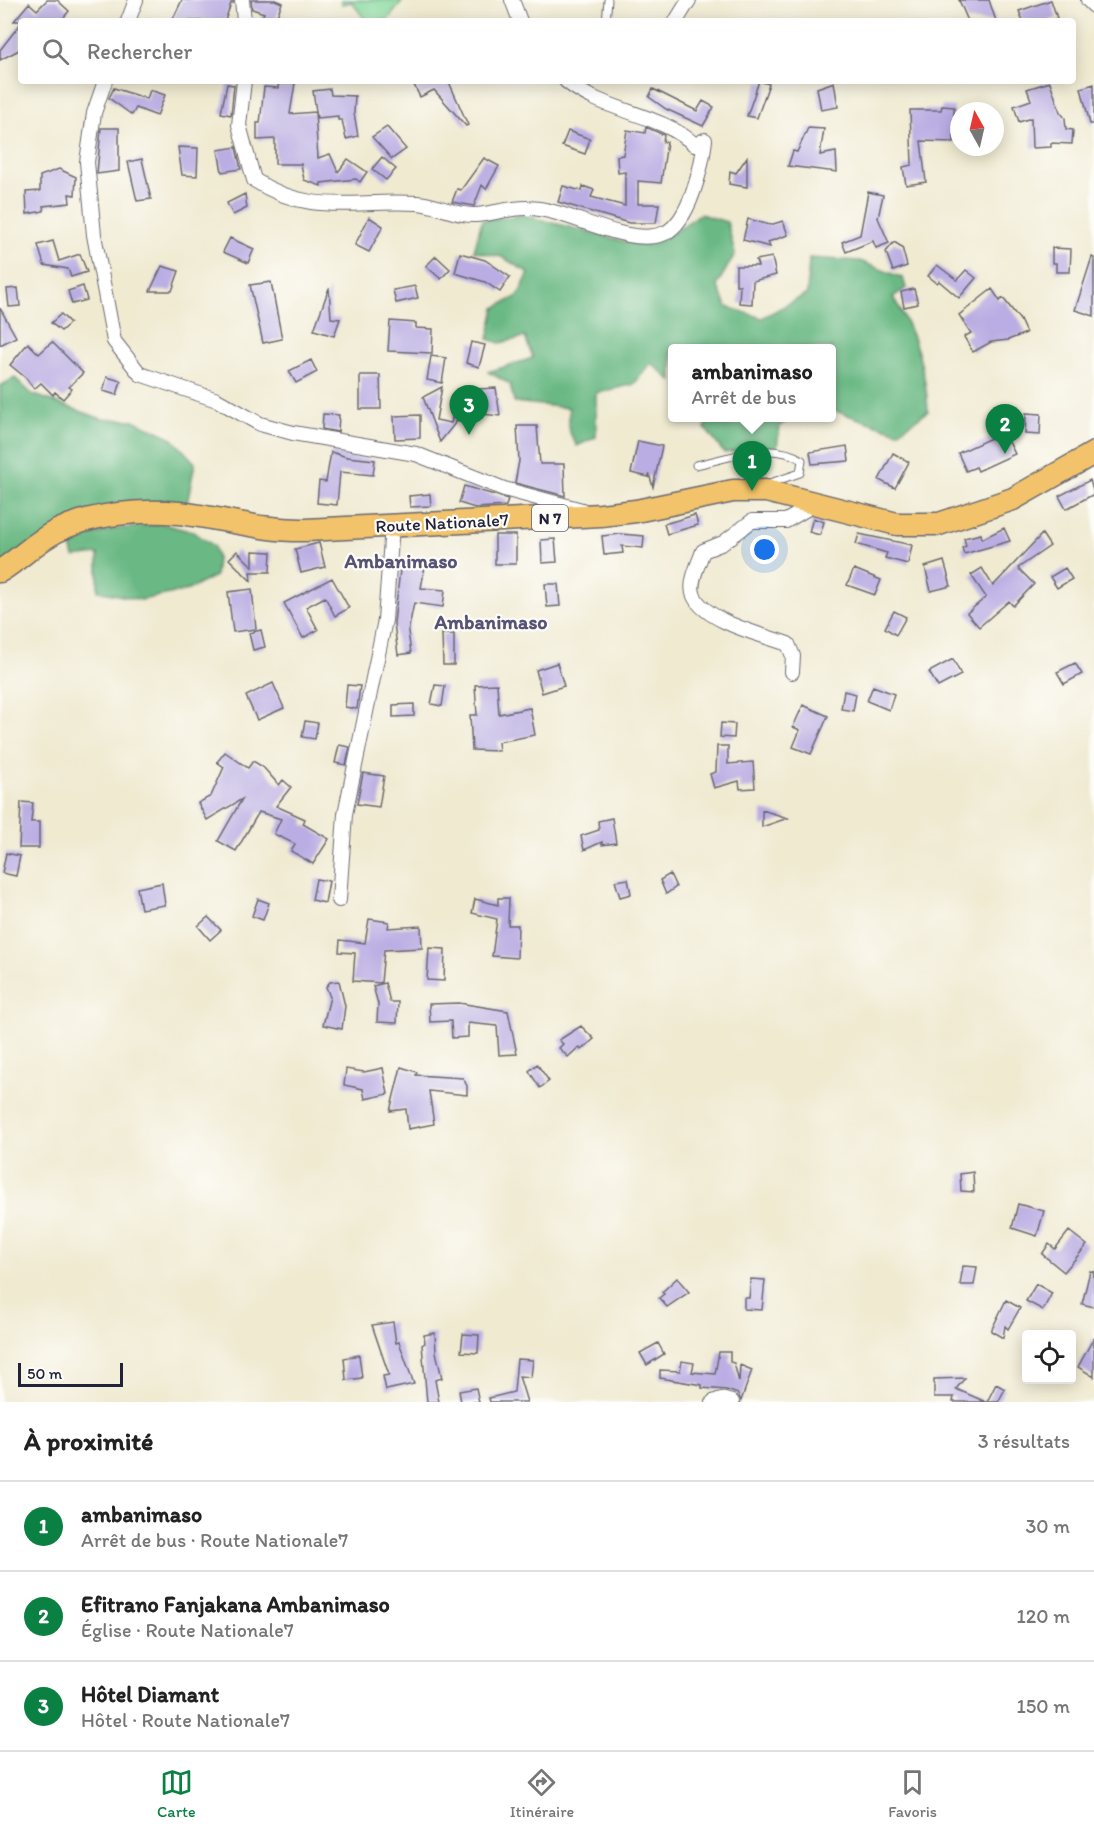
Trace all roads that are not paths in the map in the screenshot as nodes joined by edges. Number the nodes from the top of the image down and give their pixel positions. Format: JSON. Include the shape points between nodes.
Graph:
{"nodes":[{"id":1,"x":136,"y":0,"type":"edge"},
{"id":2,"x":242,"y":0,"type":"edge"},
{"id":3,"x":512,"y":0,"type":"edge"},
{"id":4,"x":608,"y":0,"type":"edge"},
{"id":5,"x":689,"y":0,"type":"edge"},
{"id":6,"x":1088,"y":0,"type":"edge"},
{"id":7,"x":1094,"y":6,"type":"edge"},
{"id":8,"x":129,"y":18,"type":"edge"},
{"id":9,"x":244,"y":18,"type":"edge"},
{"id":10,"x":519,"y":18,"type":"edge"},
{"id":11,"x":606,"y":18,"type":"edge"},
{"id":12,"x":678,"y":18,"type":"edge"},
{"id":13,"x":104,"y":84,"type":"edge"},
{"id":14,"x":244,"y":84,"type":"edge"},
{"id":15,"x":570,"y":84,"type":"edge"},
{"id":16,"x":1094,"y":453,"type":"edge"},
{"id":17,"x":696,"y":465,"type":"dead end"},
{"id":18,"x":766,"y":491,"type":"junction"},
{"id":19,"x":815,"y":504,"type":"junction"},
{"id":20,"x":601,"y":515,"type":"junction"},
{"id":21,"x":392,"y":526,"type":"junction"},
{"id":22,"x":0,"y":571,"type":"edge"},
{"id":23,"x":792,"y":672,"type":"dead end"},
{"id":24,"x":339,"y":900,"type":"dead end"},
{"id":25,"x":713,"y":1402,"type":"edge"},
{"id":26,"x":732,"y":1402,"type":"edge"}],
"edges":[{"from":1,"to":8,"type":"street"},
{"from":2,"to":9,"type":"street"},
{"from":3,"to":10,"type":"street"},
{"from":4,"to":11,"type":"lane"},
{"from":5,"to":12,"type":"street"},
{"from":6,"to":7,"type":"street"},
{"from":13,"to":20,"type":"street","via":[[94,113],[87,162],[94,235],[114,341],[140,374],[216,400],[271,427],[416,454],[504,489]]},
{"from":14,"to":15,"type":"street","via":[[239,125],[248,166],[254,180],[286,198],[349,205],[417,203],[474,215],[528,208],[553,211],[638,237],[667,232],[680,221],[694,191],[705,140],[695,144],[682,133],[587,96]]},
{"from":16,"to":19,"type":"main road","name":"Route Nationale7","number":"N 7","via":[[1013,499],[939,524],[897,524]]},
{"from":17,"to":18,"type":"lane","via":[[738,454],[766,452],[793,454],[802,460],[800,473],[773,482]]},
{"from":18,"to":19,"type":"main road","name":"Route Nationale7","number":"N 7"},
{"from":18,"to":20,"type":"main road","name":"Route Nationale7","number":"N 7","via":[[734,491]]},
{"from":19,"to":23,"type":"street","via":[[786,521],[752,521],[723,543],[704,551],[692,586],[694,597],[713,617],[788,644],[793,656]]},
{"from":20,"to":21,"type":"main road","name":"Route Nationale7","number":"N 7"},
{"from":21,"to":22,"type":"main road","name":"Route Nationale7","number":"N 7","via":[[274,530],[178,513],[99,518],[54,532]]},
{"from":21,"to":24,"type":"street","via":[[385,620],[345,814]]},
{"from":25,"to":26,"type":"street"}]}
